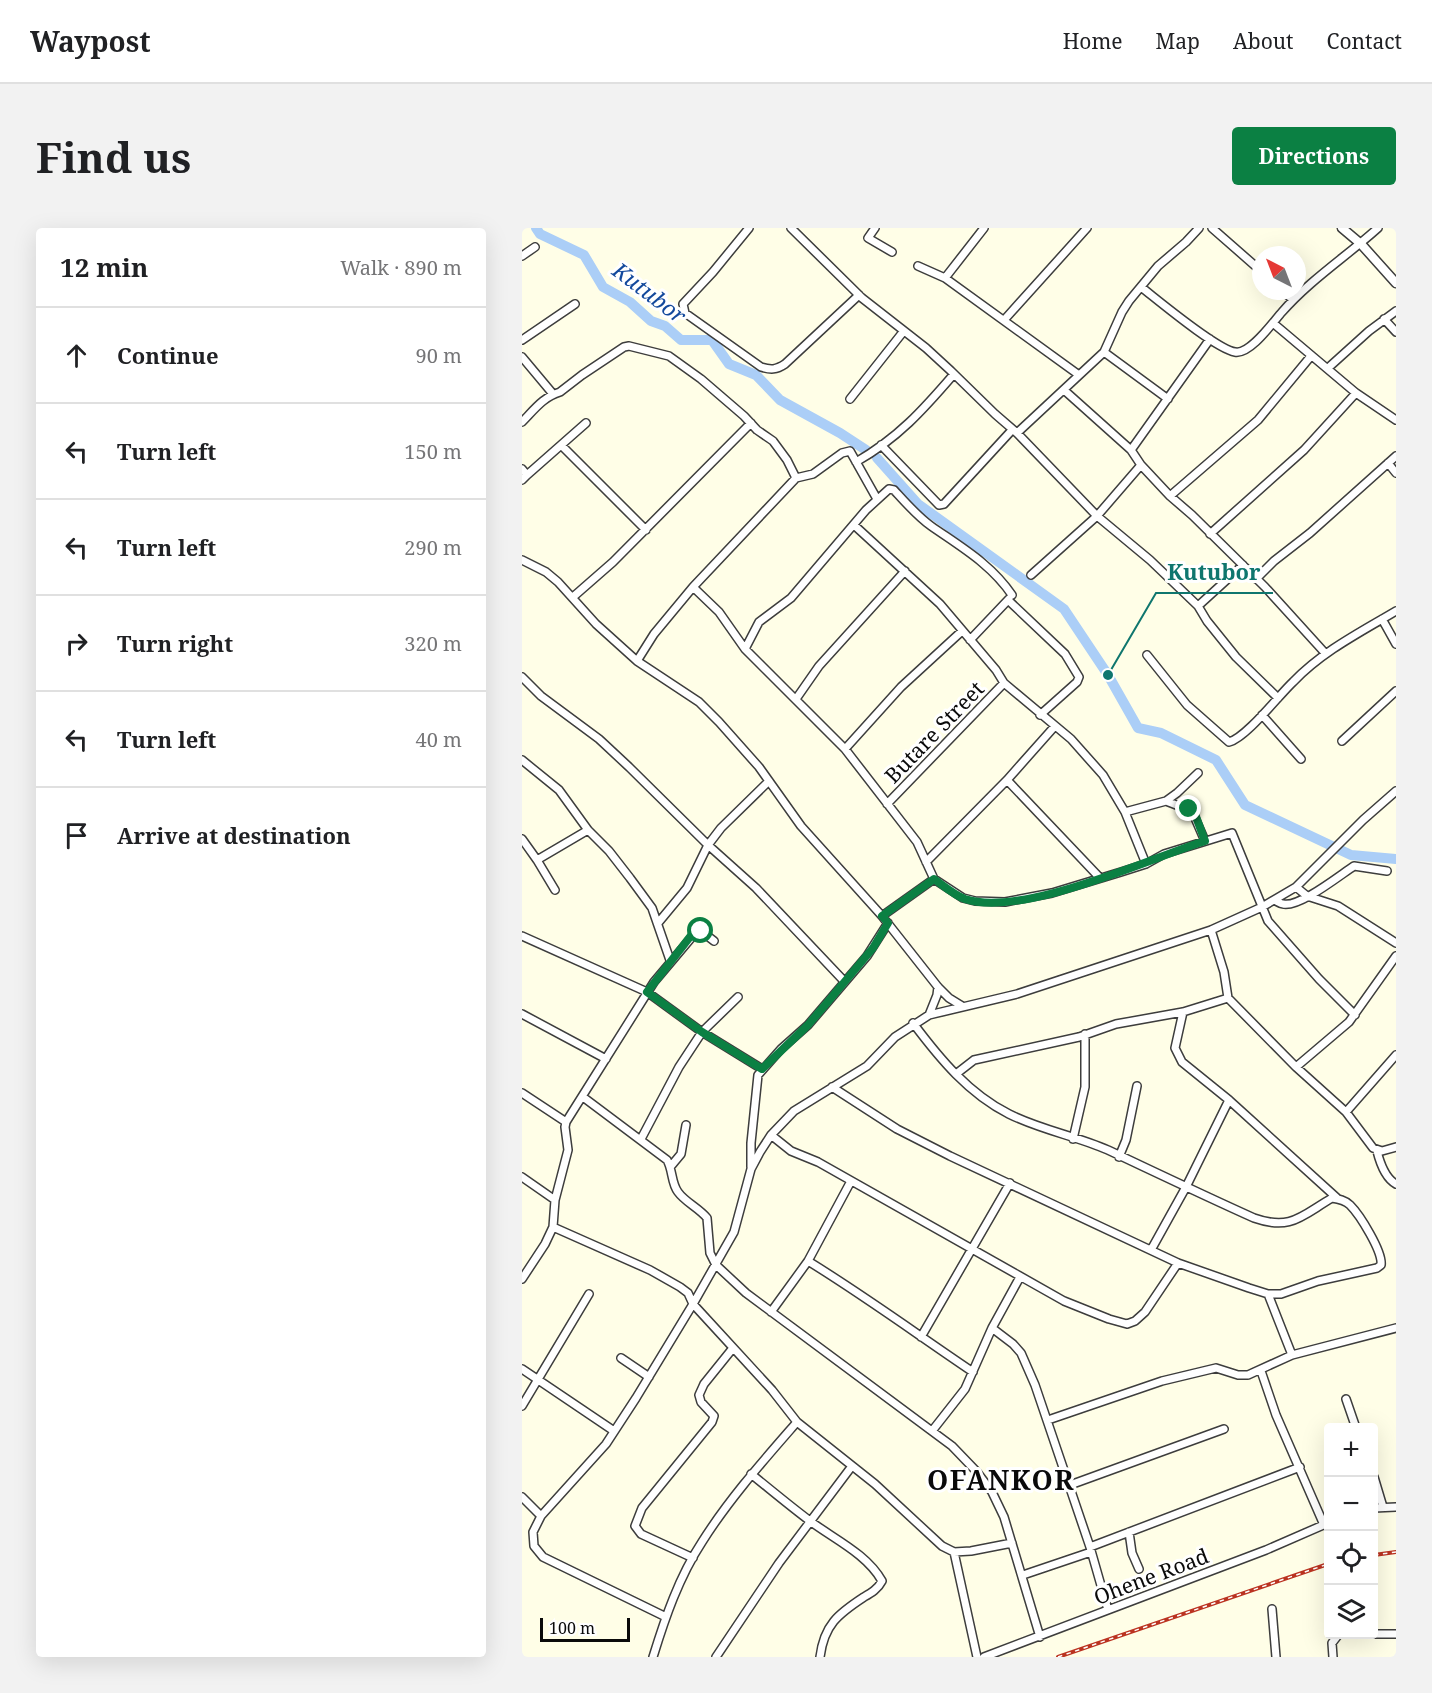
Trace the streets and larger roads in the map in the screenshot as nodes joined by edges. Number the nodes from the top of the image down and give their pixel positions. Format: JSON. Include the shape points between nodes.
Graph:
{"nodes":[{"id":1,"x":749,"y":228,"type":"edge"},
{"id":2,"x":790,"y":228,"type":"edge"},
{"id":3,"x":875,"y":228,"type":"edge"},
{"id":4,"x":984,"y":228,"type":"edge"},
{"id":5,"x":1087,"y":228,"type":"edge"},
{"id":6,"x":1199,"y":228,"type":"edge"},
{"id":7,"x":1212,"y":228,"type":"edge"},
{"id":8,"x":1342,"y":228,"type":"edge"},
{"id":9,"x":1378,"y":228,"type":"edge"},
{"id":10,"x":1361,"y":244,"type":"junction"},
{"id":11,"x":535,"y":247,"type":"dead end"},
{"id":12,"x":892,"y":252,"type":"dead end"},
{"id":13,"x":522,"y":256,"type":"edge"},
{"id":14,"x":1252,"y":263,"type":"edge"},
{"id":15,"x":918,"y":266,"type":"dead end"},
{"id":16,"x":945,"y":278,"type":"junction"},
{"id":17,"x":1396,"y":283,"type":"edge"},
{"id":18,"x":1141,"y":287,"type":"junction"},
{"id":19,"x":1306,"y":289,"type":"edge"},
{"id":20,"x":859,"y":295,"type":"junction"},
{"id":21,"x":1293,"y":300,"type":"edge"},
{"id":22,"x":575,"y":304,"type":"dead end"},
{"id":23,"x":1396,"y":312,"type":"edge"},
{"id":24,"x":1005,"y":319,"type":"junction"},
{"id":25,"x":1384,"y":319,"type":"junction"},
{"id":26,"x":1273,"y":323,"type":"junction"},
{"id":27,"x":903,"y":332,"type":"junction"},
{"id":28,"x":1396,"y":332,"type":"edge"},
{"id":29,"x":1210,"y":339,"type":"junction"},
{"id":30,"x":522,"y":340,"type":"edge"},
{"id":31,"x":1104,"y":352,"type":"junction"},
{"id":32,"x":1311,"y":356,"type":"junction"},
{"id":33,"x":522,"y":357,"type":"edge"},
{"id":34,"x":1328,"y":368,"type":"junction"},
{"id":35,"x":954,"y":374,"type":"junction"},
{"id":36,"x":1079,"y":375,"type":"junction"},
{"id":37,"x":1064,"y":390,"type":"junction"},
{"id":38,"x":1356,"y":393,"type":"junction"},
{"id":39,"x":553,"y":394,"type":"junction"},
{"id":40,"x":850,"y":399,"type":"dead end"},
{"id":41,"x":1168,"y":399,"type":"junction"},
{"id":42,"x":1396,"y":420,"type":"edge"},
{"id":43,"x":522,"y":422,"type":"edge"},
{"id":44,"x":586,"y":423,"type":"dead end"},
{"id":45,"x":751,"y":423,"type":"junction"},
{"id":46,"x":1015,"y":432,"type":"junction"},
{"id":47,"x":561,"y":445,"type":"junction"},
{"id":48,"x":881,"y":445,"type":"junction"},
{"id":49,"x":1131,"y":450,"type":"junction"},
{"id":50,"x":1396,"y":456,"type":"edge"},
{"id":51,"x":856,"y":462,"type":"junction"},
{"id":52,"x":1388,"y":463,"type":"junction"},
{"id":53,"x":1141,"y":465,"type":"junction"},
{"id":54,"x":1396,"y":473,"type":"edge"},
{"id":55,"x":524,"y":475,"type":"edge"},
{"id":56,"x":796,"y":478,"type":"junction"},
{"id":57,"x":1170,"y":496,"type":"junction"},
{"id":58,"x":877,"y":499,"type":"junction"},
{"id":59,"x":1097,"y":516,"type":"junction"},
{"id":60,"x":854,"y":525,"type":"junction"},
{"id":61,"x":646,"y":530,"type":"junction"},
{"id":62,"x":1210,"y":534,"type":"junction"},
{"id":63,"x":522,"y":560,"type":"edge"},
{"id":64,"x":1243,"y":565,"type":"junction"},
{"id":65,"x":905,"y":571,"type":"junction"},
{"id":66,"x":1031,"y":575,"type":"dead end"},
{"id":67,"x":1256,"y":579,"type":"junction"},
{"id":68,"x":693,"y":587,"type":"junction"},
{"id":69,"x":1012,"y":596,"type":"junction"},
{"id":70,"x":573,"y":597,"type":"junction"},
{"id":71,"x":1198,"y":606,"type":"junction"},
{"id":72,"x":1396,"y":611,"type":"edge"},
{"id":73,"x":1382,"y":619,"type":"junction"},
{"id":74,"x":962,"y":631,"type":"junction"},
{"id":75,"x":970,"y":640,"type":"junction"},
{"id":76,"x":1396,"y":644,"type":"edge"},
{"id":77,"x":745,"y":649,"type":"junction"},
{"id":78,"x":1325,"y":653,"type":"junction"},
{"id":79,"x":1147,"y":655,"type":"dead end"},
{"id":80,"x":637,"y":661,"type":"junction"},
{"id":81,"x":522,"y":677,"type":"edge"},
{"id":82,"x":1004,"y":683,"type":"junction"},
{"id":83,"x":1396,"y":691,"type":"edge"},
{"id":84,"x":1278,"y":698,"type":"junction"},
{"id":85,"x":796,"y":699,"type":"junction"},
{"id":86,"x":1262,"y":714,"type":"junction"},
{"id":87,"x":1040,"y":715,"type":"junction"},
{"id":88,"x":1055,"y":726,"type":"junction"},
{"id":89,"x":1342,"y":741,"type":"dead end"},
{"id":90,"x":844,"y":749,"type":"junction"},
{"id":91,"x":1301,"y":759,"type":"dead end"},
{"id":92,"x":522,"y":760,"type":"edge"},
{"id":93,"x":1198,"y":773,"type":"dead end"},
{"id":94,"x":1007,"y":780,"type":"junction"},
{"id":95,"x":769,"y":781,"type":"junction"},
{"id":96,"x":1396,"y":790,"type":"edge"},
{"id":97,"x":1166,"y":801,"type":"junction"},
{"id":98,"x":887,"y":804,"type":"junction"},
{"id":99,"x":1125,"y":812,"type":"junction"},
{"id":100,"x":588,"y":830,"type":"junction"},
{"id":101,"x":522,"y":839,"type":"edge"},
{"id":102,"x":1205,"y":841,"type":"junction"},
{"id":103,"x":708,"y":844,"type":"junction"},
{"id":104,"x":537,"y":861,"type":"junction"},
{"id":105,"x":926,"y":862,"type":"junction"},
{"id":106,"x":1146,"y":864,"type":"junction"},
{"id":107,"x":1387,"y":872,"type":"dead end"},
{"id":108,"x":1100,"y":878,"type":"junction"},
{"id":109,"x":934,"y":879,"type":"junction"},
{"id":110,"x":1296,"y":887,"type":"junction"},
{"id":111,"x":555,"y":890,"type":"dead end"},
{"id":112,"x":1307,"y":896,"type":"junction"},
{"id":113,"x":1274,"y":900,"type":"junction"},
{"id":114,"x":1262,"y":907,"type":"junction"},
{"id":115,"x":882,"y":916,"type":"junction"},
{"id":116,"x":658,"y":922,"type":"junction"},
{"id":117,"x":888,"y":923,"type":"junction"},
{"id":118,"x":1211,"y":930,"type":"junction"},
{"id":119,"x":522,"y":936,"type":"edge"},
{"id":120,"x":714,"y":941,"type":"dead end"},
{"id":121,"x":1396,"y":944,"type":"edge"},
{"id":122,"x":1396,"y":956,"type":"edge"},
{"id":123,"x":670,"y":960,"type":"junction"},
{"id":124,"x":844,"y":981,"type":"junction"},
{"id":125,"x":938,"y":987,"type":"junction"},
{"id":126,"x":647,"y":992,"type":"junction"},
{"id":127,"x":738,"y":997,"type":"dead end"},
{"id":128,"x":1228,"y":998,"type":"junction"},
{"id":129,"x":963,"y":1006,"type":"junction"},
{"id":130,"x":1183,"y":1012,"type":"junction"},
{"id":131,"x":522,"y":1014,"type":"edge"},
{"id":132,"x":928,"y":1015,"type":"junction"},
{"id":133,"x":1355,"y":1015,"type":"junction"},
{"id":134,"x":913,"y":1023,"type":"junction"},
{"id":135,"x":702,"y":1032,"type":"junction"},
{"id":136,"x":1085,"y":1034,"type":"junction"},
{"id":137,"x":1396,"y":1055,"type":"edge"},
{"id":138,"x":606,"y":1059,"type":"junction"},
{"id":139,"x":1296,"y":1068,"type":"junction"},
{"id":140,"x":762,"y":1069,"type":"junction"},
{"id":141,"x":956,"y":1074,"type":"junction"},
{"id":142,"x":1137,"y":1086,"type":"dead end"},
{"id":143,"x":832,"y":1087,"type":"junction"},
{"id":144,"x":522,"y":1093,"type":"edge"},
{"id":145,"x":583,"y":1097,"type":"junction"},
{"id":146,"x":1229,"y":1100,"type":"junction"},
{"id":147,"x":1346,"y":1112,"type":"junction"},
{"id":148,"x":566,"y":1122,"type":"junction"},
{"id":149,"x":686,"y":1125,"type":"dead end"},
{"id":150,"x":771,"y":1135,"type":"junction"},
{"id":151,"x":1073,"y":1138,"type":"junction"},
{"id":152,"x":641,"y":1139,"type":"junction"},
{"id":153,"x":1396,"y":1147,"type":"edge"},
{"id":154,"x":1377,"y":1150,"type":"junction"},
{"id":155,"x":1119,"y":1157,"type":"junction"},
{"id":156,"x":670,"y":1166,"type":"junction"},
{"id":157,"x":751,"y":1169,"type":"junction"},
{"id":158,"x":522,"y":1177,"type":"edge"},
{"id":159,"x":852,"y":1181,"type":"junction"},
{"id":160,"x":1010,"y":1183,"type":"junction"},
{"id":161,"x":1396,"y":1184,"type":"edge"},
{"id":162,"x":1186,"y":1187,"type":"junction"},
{"id":163,"x":1338,"y":1198,"type":"junction"},
{"id":164,"x":555,"y":1200,"type":"junction"},
{"id":165,"x":553,"y":1227,"type":"junction"},
{"id":166,"x":972,"y":1250,"type":"junction"},
{"id":167,"x":1151,"y":1250,"type":"junction"},
{"id":168,"x":808,"y":1261,"type":"junction"},
{"id":169,"x":1178,"y":1263,"type":"junction"},
{"id":170,"x":716,"y":1265,"type":"junction"},
{"id":171,"x":1020,"y":1277,"type":"junction"},
{"id":172,"x":522,"y":1279,"type":"edge"},
{"id":173,"x":589,"y":1294,"type":"dead end"},
{"id":174,"x":1268,"y":1294,"type":"junction"},
{"id":175,"x":693,"y":1304,"type":"junction"},
{"id":176,"x":771,"y":1311,"type":"junction"},
{"id":177,"x":992,"y":1328,"type":"junction"},
{"id":178,"x":1396,"y":1328,"type":"edge"},
{"id":179,"x":921,"y":1337,"type":"junction"},
{"id":180,"x":733,"y":1348,"type":"junction"},
{"id":181,"x":1293,"y":1355,"type":"junction"},
{"id":182,"x":621,"y":1358,"type":"dead end"},
{"id":183,"x":522,"y":1369,"type":"edge"},
{"id":184,"x":1261,"y":1371,"type":"junction"},
{"id":185,"x":973,"y":1372,"type":"junction"},
{"id":186,"x":649,"y":1377,"type":"junction"},
{"id":187,"x":538,"y":1379,"type":"junction"},
{"id":188,"x":1346,"y":1400,"type":"dead end"},
{"id":189,"x":522,"y":1406,"type":"edge"},
{"id":190,"x":1048,"y":1420,"type":"junction"},
{"id":191,"x":797,"y":1422,"type":"junction"},
{"id":192,"x":1354,"y":1423,"type":"edge"},
{"id":193,"x":1224,"y":1429,"type":"dead end"},
{"id":194,"x":614,"y":1431,"type":"junction"},
{"id":195,"x":932,"y":1431,"type":"junction"},
{"id":196,"x":852,"y":1466,"type":"junction"},
{"id":197,"x":1300,"y":1467,"type":"junction"},
{"id":198,"x":752,"y":1474,"type":"junction"},
{"id":199,"x":1070,"y":1485,"type":"junction"},
{"id":200,"x":1378,"y":1490,"type":"edge"},
{"id":201,"x":522,"y":1497,"type":"edge"},
{"id":202,"x":1383,"y":1507,"type":"junction"},
{"id":203,"x":1396,"y":1507,"type":"edge"},
{"id":204,"x":1378,"y":1508,"type":"edge"},
{"id":205,"x":541,"y":1516,"type":"junction"},
{"id":206,"x":1324,"y":1520,"type":"edge"},
{"id":207,"x":810,"y":1521,"type":"junction"},
{"id":208,"x":1324,"y":1525,"type":"edge"},
{"id":209,"x":1130,"y":1532,"type":"junction"},
{"id":210,"x":1012,"y":1543,"type":"junction"},
{"id":211,"x":1090,"y":1550,"type":"junction"},
{"id":212,"x":954,"y":1552,"type":"junction"},
{"id":213,"x":693,"y":1558,"type":"junction"},
{"id":214,"x":1139,"y":1569,"type":"dead end"},
{"id":215,"x":1023,"y":1575,"type":"junction"},
{"id":216,"x":1272,"y":1609,"type":"dead end"},
{"id":217,"x":1108,"y":1610,"type":"junction"},
{"id":218,"x":666,"y":1617,"type":"junction"},
{"id":219,"x":1378,"y":1634,"type":"edge"},
{"id":220,"x":1396,"y":1634,"type":"edge"},
{"id":221,"x":1040,"y":1637,"type":"junction"},
{"id":222,"x":1335,"y":1639,"type":"edge"},
{"id":223,"x":653,"y":1657,"type":"edge"},
{"id":224,"x":716,"y":1657,"type":"edge"},
{"id":225,"x":820,"y":1657,"type":"edge"},
{"id":226,"x":976,"y":1657,"type":"edge"},
{"id":227,"x":984,"y":1657,"type":"edge"},
{"id":228,"x":1276,"y":1657,"type":"edge"},
{"id":229,"x":1333,"y":1657,"type":"edge"}],
"edges":[{"from":1,"to":20,"type":"street","via":[[683,304],[685,313],[761,367],[772,370],[785,364]]},
{"from":2,"to":20,"type":"street"},
{"from":3,"to":12,"type":"street","via":[[868,238]]},
{"from":4,"to":16,"type":"street"},
{"from":5,"to":24,"type":"street"},
{"from":6,"to":18,"type":"street"},
{"from":7,"to":14,"type":"street"},
{"from":8,"to":10,"type":"street"},
{"from":9,"to":10,"type":"street"},
{"from":10,"to":17,"type":"street"},
{"from":10,"to":19,"type":"street"},
{"from":11,"to":13,"type":"street"},
{"from":15,"to":16,"type":"street"},
{"from":16,"to":24,"type":"street"},
{"from":18,"to":29,"type":"street"},
{"from":18,"to":31,"type":"street","via":[[1122,312]]},
{"from":20,"to":27,"type":"street"},
{"from":21,"to":26,"type":"street"},
{"from":22,"to":30,"type":"street"},
{"from":23,"to":25,"type":"street"},
{"from":24,"to":36,"type":"street"},
{"from":25,"to":28,"type":"street"},
{"from":25,"to":34,"type":"street"},
{"from":26,"to":29,"type":"street","via":[[1243,351],[1235,352]]},
{"from":26,"to":32,"type":"street"},
{"from":27,"to":35,"type":"street"},
{"from":27,"to":40,"type":"street"},
{"from":29,"to":41,"type":"street"},
{"from":31,"to":36,"type":"street"},
{"from":31,"to":41,"type":"street"},
{"from":32,"to":34,"type":"street"},
{"from":32,"to":57,"type":"street","via":[[1258,420]]},
{"from":33,"to":39,"type":"street"},
{"from":34,"to":38,"type":"street"},
{"from":35,"to":46,"type":"street"},
{"from":35,"to":48,"type":"street","via":[[916,418]]},
{"from":36,"to":37,"type":"street"},
{"from":37,"to":46,"type":"street"},
{"from":37,"to":49,"type":"street"},
{"from":38,"to":42,"type":"street"},
{"from":38,"to":62,"type":"street","via":[[1304,450]]},
{"from":39,"to":43,"type":"street"},
{"from":39,"to":45,"type":"street","via":[[629,346],[677,361]]},
{"from":41,"to":49,"type":"street"},
{"from":44,"to":47,"type":"street"},
{"from":45,"to":56,"type":"street","via":[[783,453]]},
{"from":45,"to":61,"type":"street"},
{"from":46,"to":48,"type":"street","via":[[939,505]]},
{"from":46,"to":59,"type":"street"},
{"from":47,"to":55,"type":"street"},
{"from":47,"to":61,"type":"street"},
{"from":48,"to":51,"type":"street"},
{"from":49,"to":53,"type":"street"},
{"from":50,"to":52,"type":"street"},
{"from":51,"to":56,"type":"street","via":[[846,451],[813,474]]},
{"from":51,"to":58,"type":"street"},
{"from":52,"to":54,"type":"street"},
{"from":52,"to":67,"type":"street"},
{"from":53,"to":57,"type":"street"},
{"from":53,"to":59,"type":"street"},
{"from":56,"to":68,"type":"street"},
{"from":57,"to":62,"type":"street"},
{"from":58,"to":60,"type":"street"},
{"from":58,"to":69,"type":"street","via":[[889,489],[894,490],[929,525],[994,573]]},
{"from":59,"to":66,"type":"street"},
{"from":59,"to":71,"type":"street"},
{"from":60,"to":65,"type":"street"},
{"from":60,"to":77,"type":"street","via":[[792,598],[759,622]]},
{"from":61,"to":70,"type":"street"},
{"from":62,"to":64,"type":"street"},
{"from":63,"to":70,"type":"street","via":[[546,573]]},
{"from":64,"to":67,"type":"street"},
{"from":64,"to":71,"type":"street"},
{"from":65,"to":74,"type":"street"},
{"from":65,"to":85,"type":"street","via":[[819,666]]},
{"from":67,"to":78,"type":"street"},
{"from":68,"to":77,"type":"street","via":[[719,612]]},
{"from":68,"to":80,"type":"street"},
{"from":69,"to":75,"type":"street"},
{"from":69,"to":87,"type":"street","via":[[1065,654],[1079,677]]},
{"from":70,"to":80,"type":"street"},
{"from":71,"to":84,"type":"street","via":[[1236,657]]},
{"from":72,"to":73,"type":"street"},
{"from":73,"to":76,"type":"street"},
{"from":73,"to":78,"type":"street"},
{"from":74,"to":75,"type":"street"},
{"from":74,"to":90,"type":"street","via":[[901,687]]},
{"from":75,"to":82,"type":"street"},
{"from":77,"to":85,"type":"street"},
{"from":78,"to":84,"type":"street"},
{"from":79,"to":86,"type":"street","via":[[1187,705],[1229,742]]},
{"from":80,"to":95,"type":"street","via":[[699,702]]},
{"from":81,"to":103,"type":"street","via":[[558,710],[599,739]]},
{"from":82,"to":87,"type":"street"},
{"from":82,"to":98,"type":"street","name":"Butare Street"},
{"from":83,"to":89,"type":"street"},
{"from":84,"to":86,"type":"street"},
{"from":85,"to":90,"type":"street"},
{"from":86,"to":91,"type":"street"},
{"from":87,"to":88,"type":"street"},
{"from":88,"to":94,"type":"street"},
{"from":88,"to":99,"type":"street","via":[[1103,775]]},
{"from":90,"to":98,"type":"street"},
{"from":92,"to":100,"type":"street","via":[[559,790]]},
{"from":93,"to":97,"type":"street"},
{"from":94,"to":105,"type":"street"},
{"from":94,"to":108,"type":"street"},
{"from":95,"to":103,"type":"street"},
{"from":95,"to":115,"type":"street","via":[[801,826]]},
{"from":96,"to":110,"type":"street"},
{"from":97,"to":99,"type":"street"},
{"from":97,"to":102,"type":"street","via":[[1192,811]]},
{"from":98,"to":105,"type":"street"},
{"from":99,"to":106,"type":"street"},
{"from":100,"to":104,"type":"street"},
{"from":100,"to":116,"type":"street","via":[[630,878]]},
{"from":101,"to":104,"type":"street"},
{"from":102,"to":106,"type":"street"},
{"from":102,"to":114,"type":"street","via":[[1232,833]]},
{"from":103,"to":116,"type":"street","via":[[687,888]]},
{"from":103,"to":124,"type":"street","via":[[756,888]]},
{"from":104,"to":111,"type":"street"},
{"from":105,"to":109,"type":"street"},
{"from":106,"to":108,"type":"street"},
{"from":107,"to":112,"type":"street","via":[[1354,866]]},
{"from":108,"to":109,"type":"street","via":[[1005,902],[963,898]]},
{"from":109,"to":115,"type":"street"},
{"from":110,"to":112,"type":"street"},
{"from":110,"to":113,"type":"street"},
{"from":112,"to":113,"type":"street","via":[[1288,904]]},
{"from":112,"to":121,"type":"street","via":[[1338,906]]},
{"from":113,"to":114,"type":"street"},
{"from":114,"to":118,"type":"street"},
{"from":114,"to":133,"type":"street","via":[[1268,921]]},
{"from":115,"to":117,"type":"street"},
{"from":116,"to":123,"type":"street"},
{"from":117,"to":124,"type":"street","via":[[873,948]]},
{"from":117,"to":125,"type":"street"},
{"from":118,"to":128,"type":"street"},
{"from":118,"to":129,"type":"street","via":[[1017,994]]},
{"from":119,"to":126,"type":"street"},
{"from":120,"to":123,"type":"street","via":[[697,931]]},
{"from":122,"to":133,"type":"street"},
{"from":123,"to":126,"type":"street"},
{"from":124,"to":140,"type":"street","via":[[808,1025]]},
{"from":125,"to":129,"type":"street"},
{"from":125,"to":132,"type":"street"},
{"from":126,"to":135,"type":"street"},
{"from":126,"to":138,"type":"street"},
{"from":127,"to":135,"type":"street"},
{"from":128,"to":130,"type":"street"},
{"from":128,"to":139,"type":"street"},
{"from":129,"to":132,"type":"street"},
{"from":130,"to":136,"type":"street"},
{"from":130,"to":146,"type":"street","via":[[1175,1048],[1178,1056]]},
{"from":131,"to":138,"type":"street"},
{"from":132,"to":134,"type":"street"},
{"from":133,"to":139,"type":"street"},
{"from":134,"to":141,"type":"street"},
{"from":134,"to":143,"type":"street","via":[[867,1066]]},
{"from":135,"to":140,"type":"street"},
{"from":135,"to":152,"type":"street"},
{"from":136,"to":141,"type":"street","via":[[974,1060]]},
{"from":136,"to":151,"type":"street","via":[[1085,1087]]},
{"from":137,"to":147,"type":"street"},
{"from":138,"to":145,"type":"street"},
{"from":139,"to":147,"type":"street"},
{"from":140,"to":157,"type":"street","via":[[756,1084]]},
{"from":141,"to":151,"type":"street","via":[[1010,1114]]},
{"from":142,"to":155,"type":"street"},
{"from":143,"to":150,"type":"street","via":[[794,1111]]},
{"from":143,"to":160,"type":"street","via":[[897,1129]]},
{"from":144,"to":148,"type":"street"},
{"from":145,"to":148,"type":"street"},
{"from":145,"to":152,"type":"street"},
{"from":146,"to":162,"type":"street"},
{"from":146,"to":163,"type":"street"},
{"from":147,"to":154,"type":"street"},
{"from":148,"to":164,"type":"street","via":[[568,1150]]},
{"from":149,"to":156,"type":"street","via":[[681,1154]]},
{"from":150,"to":157,"type":"street"},
{"from":150,"to":159,"type":"street","via":[[792,1151]]},
{"from":151,"to":155,"type":"street"},
{"from":152,"to":156,"type":"street"},
{"from":153,"to":154,"type":"street"},
{"from":154,"to":161,"type":"street","via":[[1385,1172]]},
{"from":155,"to":162,"type":"street"},
{"from":156,"to":170,"type":"street","via":[[679,1194],[707,1218],[710,1253]]},
{"from":157,"to":170,"type":"street","via":[[734,1232]]},
{"from":158,"to":164,"type":"street"},
{"from":159,"to":166,"type":"street"},
{"from":159,"to":168,"type":"street"},
{"from":160,"to":166,"type":"street"},
{"from":160,"to":167,"type":"street"},
{"from":162,"to":163,"type":"street","via":[[1279,1225]]},
{"from":162,"to":167,"type":"street"},
{"from":163,"to":174,"type":"street","via":[[1361,1220],[1381,1265],[1281,1294]]},
{"from":164,"to":165,"type":"street"},
{"from":165,"to":172,"type":"street"},
{"from":165,"to":175,"type":"street","via":[[650,1270],[688,1293]]},
{"from":166,"to":171,"type":"street"},
{"from":166,"to":179,"type":"street"},
{"from":167,"to":169,"type":"street"},
{"from":168,"to":176,"type":"street"},
{"from":168,"to":179,"type":"street"},
{"from":169,"to":171,"type":"street","via":[[1145,1312],[1127,1324],[1089,1312]]},
{"from":169,"to":174,"type":"street"},
{"from":170,"to":175,"type":"street"},
{"from":170,"to":176,"type":"street"},
{"from":171,"to":177,"type":"street"},
{"from":173,"to":187,"type":"street"},
{"from":174,"to":181,"type":"street"},
{"from":175,"to":180,"type":"street"},
{"from":175,"to":186,"type":"street"},
{"from":176,"to":195,"type":"street"},
{"from":177,"to":185,"type":"street"},
{"from":177,"to":190,"type":"street","via":[[1021,1353]]},
{"from":178,"to":181,"type":"street"},
{"from":179,"to":185,"type":"street"},
{"from":180,"to":191,"type":"street"},
{"from":180,"to":213,"type":"street","via":[[699,1395],[714,1416],[712,1422],[636,1520],[641,1534]]},
{"from":181,"to":184,"type":"street"},
{"from":182,"to":186,"type":"street"},
{"from":183,"to":187,"type":"street"},
{"from":184,"to":190,"type":"street","via":[[1238,1375],[1216,1368],[1162,1381]]},
{"from":184,"to":197,"type":"street"},
{"from":185,"to":195,"type":"street","via":[[952,1408]]},
{"from":186,"to":194,"type":"street"},
{"from":187,"to":189,"type":"street"},
{"from":187,"to":194,"type":"street"},
{"from":188,"to":192,"type":"street"},
{"from":190,"to":199,"type":"street"},
{"from":191,"to":196,"type":"street"},
{"from":191,"to":198,"type":"street"},
{"from":193,"to":199,"type":"street"},
{"from":194,"to":205,"type":"street"},
{"from":195,"to":210,"type":"street","via":[[952,1446],[992,1492]]},
{"from":196,"to":207,"type":"street"},
{"from":196,"to":212,"type":"street","via":[[942,1546]]},
{"from":197,"to":206,"type":"street"},
{"from":197,"to":209,"type":"street"},
{"from":198,"to":207,"type":"street"},
{"from":198,"to":213,"type":"street"},
{"from":199,"to":211,"type":"street"},
{"from":200,"to":202,"type":"street"},
{"from":201,"to":205,"type":"street"},
{"from":202,"to":203,"type":"street"},
{"from":202,"to":204,"type":"street"},
{"from":205,"to":218,"type":"street","via":[[533,1532],[534,1546],[543,1557]]},
{"from":207,"to":224,"type":"street"},
{"from":207,"to":225,"type":"street","via":[[868,1564],[882,1581],[829,1627]]},
{"from":208,"to":217,"type":"street","name":"Ohene Road"},
{"from":209,"to":211,"type":"street"},
{"from":209,"to":214,"type":"street","via":[[1132,1553]]},
{"from":210,"to":212,"type":"street"},
{"from":210,"to":215,"type":"street"},
{"from":211,"to":215,"type":"street"},
{"from":211,"to":217,"type":"street"},
{"from":212,"to":226,"type":"street"},
{"from":213,"to":218,"type":"street"},
{"from":215,"to":221,"type":"street"},
{"from":216,"to":228,"type":"street"},
{"from":217,"to":221,"type":"street","name":"Ohene Road"},
{"from":218,"to":223,"type":"street"},
{"from":219,"to":220,"type":"street"},
{"from":221,"to":227,"type":"street","name":"Ohene Road"},
{"from":222,"to":229,"type":"street"}]}
